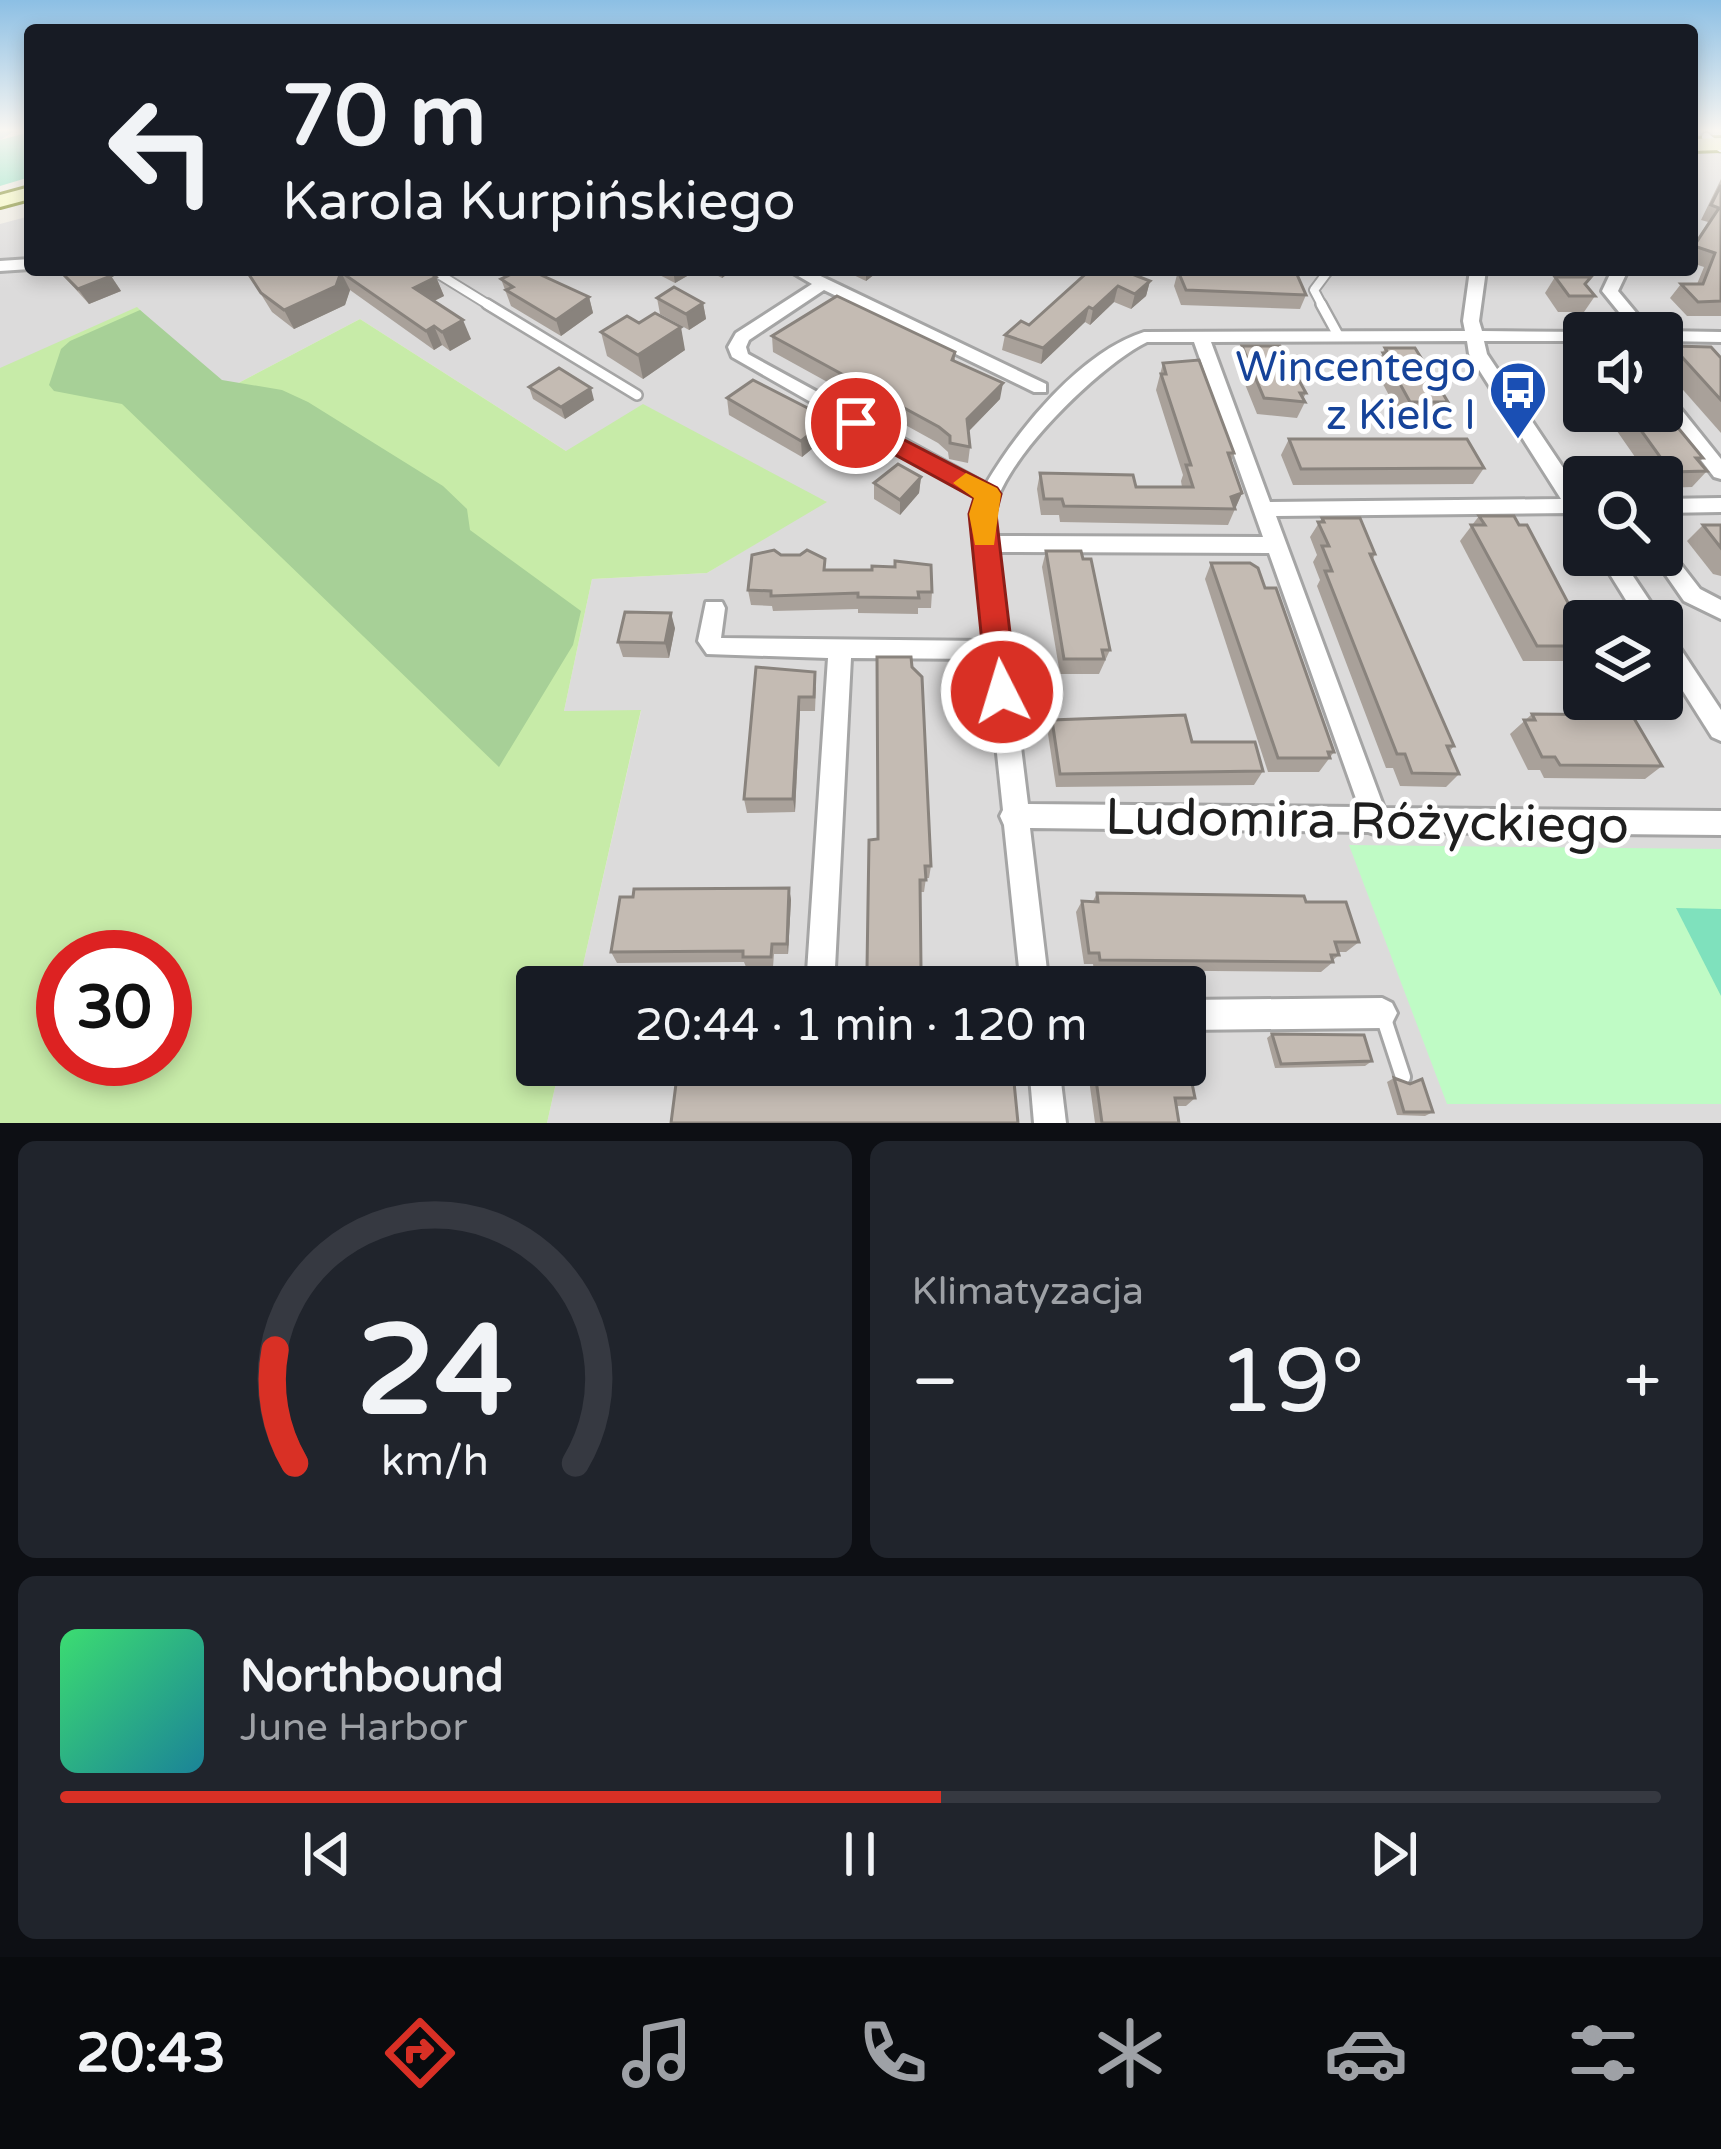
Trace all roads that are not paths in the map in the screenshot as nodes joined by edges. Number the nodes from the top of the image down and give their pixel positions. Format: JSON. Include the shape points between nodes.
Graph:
{"nodes":[{"id":1,"x":442,"y":276,"type":"edge"},
{"id":2,"x":809,"y":276,"type":"edge"},
{"id":3,"x":1324,"y":276,"type":"edge"},
{"id":4,"x":1477,"y":276,"type":"edge"},
{"id":5,"x":1617,"y":276,"type":"edge"},
{"id":6,"x":824,"y":283,"type":"junction"},
{"id":7,"x":1628,"y":312,"type":"edge"},
{"id":8,"x":1200,"y":334,"type":"junction"},
{"id":9,"x":1338,"y":335,"type":"junction"},
{"id":10,"x":1472,"y":336,"type":"junction"},
{"id":11,"x":1563,"y":336,"type":"edge"},
{"id":12,"x":1683,"y":336,"type":"edge"},
{"id":13,"x":1721,"y":337,"type":"edge"},
{"id":14,"x":1040,"y":388,"type":"dead end"},
{"id":15,"x":637,"y":395,"type":"dead end"},
{"id":16,"x":1683,"y":424,"type":"edge"},
{"id":17,"x":1721,"y":472,"type":"edge"},
{"id":18,"x":1563,"y":482,"type":"edge"},
{"id":19,"x":988,"y":494,"type":"junction"},
{"id":20,"x":1683,"y":506,"type":"edge"},
{"id":21,"x":1721,"y":506,"type":"edge"},
{"id":22,"x":1265,"y":509,"type":"junction"},
{"id":23,"x":1563,"y":510,"type":"edge"},
{"id":24,"x":985,"y":544,"type":"junction"},
{"id":25,"x":1278,"y":544,"type":"junction"},
{"id":26,"x":1678,"y":576,"type":"edge"},
{"id":27,"x":714,"y":608,"type":"dead end"},
{"id":28,"x":1721,"y":610,"type":"edge"},
{"id":29,"x":840,"y":650,"type":"junction"},
{"id":30,"x":999,"y":650,"type":"junction"},
{"id":31,"x":1683,"y":671,"type":"edge"},
{"id":32,"x":1721,"y":730,"type":"edge"},
{"id":33,"x":1013,"y":816,"type":"junction"},
{"id":34,"x":1377,"y":823,"type":"junction"},
{"id":35,"x":1721,"y":823,"type":"edge"},
{"id":36,"x":821,"y":966,"type":"edge"},
{"id":37,"x":1032,"y":966,"type":"edge"},
{"id":38,"x":1382,"y":1013,"type":"joint"},
{"id":39,"x":1206,"y":1015,"type":"edge"},
{"id":40,"x":1403,"y":1077,"type":"edge"},
{"id":41,"x":1046,"y":1086,"type":"edge"},
{"id":42,"x":1050,"y":1123,"type":"edge"}],
"edges":[{"from":1,"to":15,"type":"lane"},
{"from":2,"to":6,"type":"street"},
{"from":3,"to":9,"type":"lane","via":[[1314,290]]},
{"from":4,"to":10,"type":"street"},
{"from":5,"to":7,"type":"street","via":[[1610,291]]},
{"from":6,"to":14,"type":"street"},
{"from":6,"to":19,"type":"street","via":[[742,337],[741,356]]},
{"from":8,"to":9,"type":"street"},
{"from":8,"to":19,"type":"street","via":[[1144,337],[1115,349],[1015,454]]},
{"from":8,"to":22,"type":"street"},
{"from":9,"to":10,"type":"street"},
{"from":10,"to":11,"type":"street"},
{"from":10,"to":18,"type":"street"},
{"from":12,"to":13,"type":"street"},
{"from":16,"to":17,"type":"street"},
{"from":19,"to":24,"type":"street"},
{"from":20,"to":21,"type":"street"},
{"from":22,"to":23,"type":"street"},
{"from":22,"to":25,"type":"street"},
{"from":24,"to":25,"type":"street"},
{"from":24,"to":30,"type":"street"},
{"from":25,"to":34,"type":"street"},
{"from":26,"to":28,"type":"street","via":[[1692,595]]},
{"from":27,"to":29,"type":"street","via":[[715,647]]},
{"from":29,"to":30,"type":"street"},
{"from":29,"to":36,"type":"street"},
{"from":30,"to":33,"type":"street"},
{"from":31,"to":32,"type":"street"},
{"from":33,"to":34,"type":"street","name":"Ludomira Różyckiego"},
{"from":33,"to":37,"type":"street"},
{"from":34,"to":35,"type":"street","name":"Ludomira Różyckiego"},
{"from":38,"to":39,"type":"street"},
{"from":38,"to":40,"type":"lane"},
{"from":41,"to":42,"type":"street"}]}
